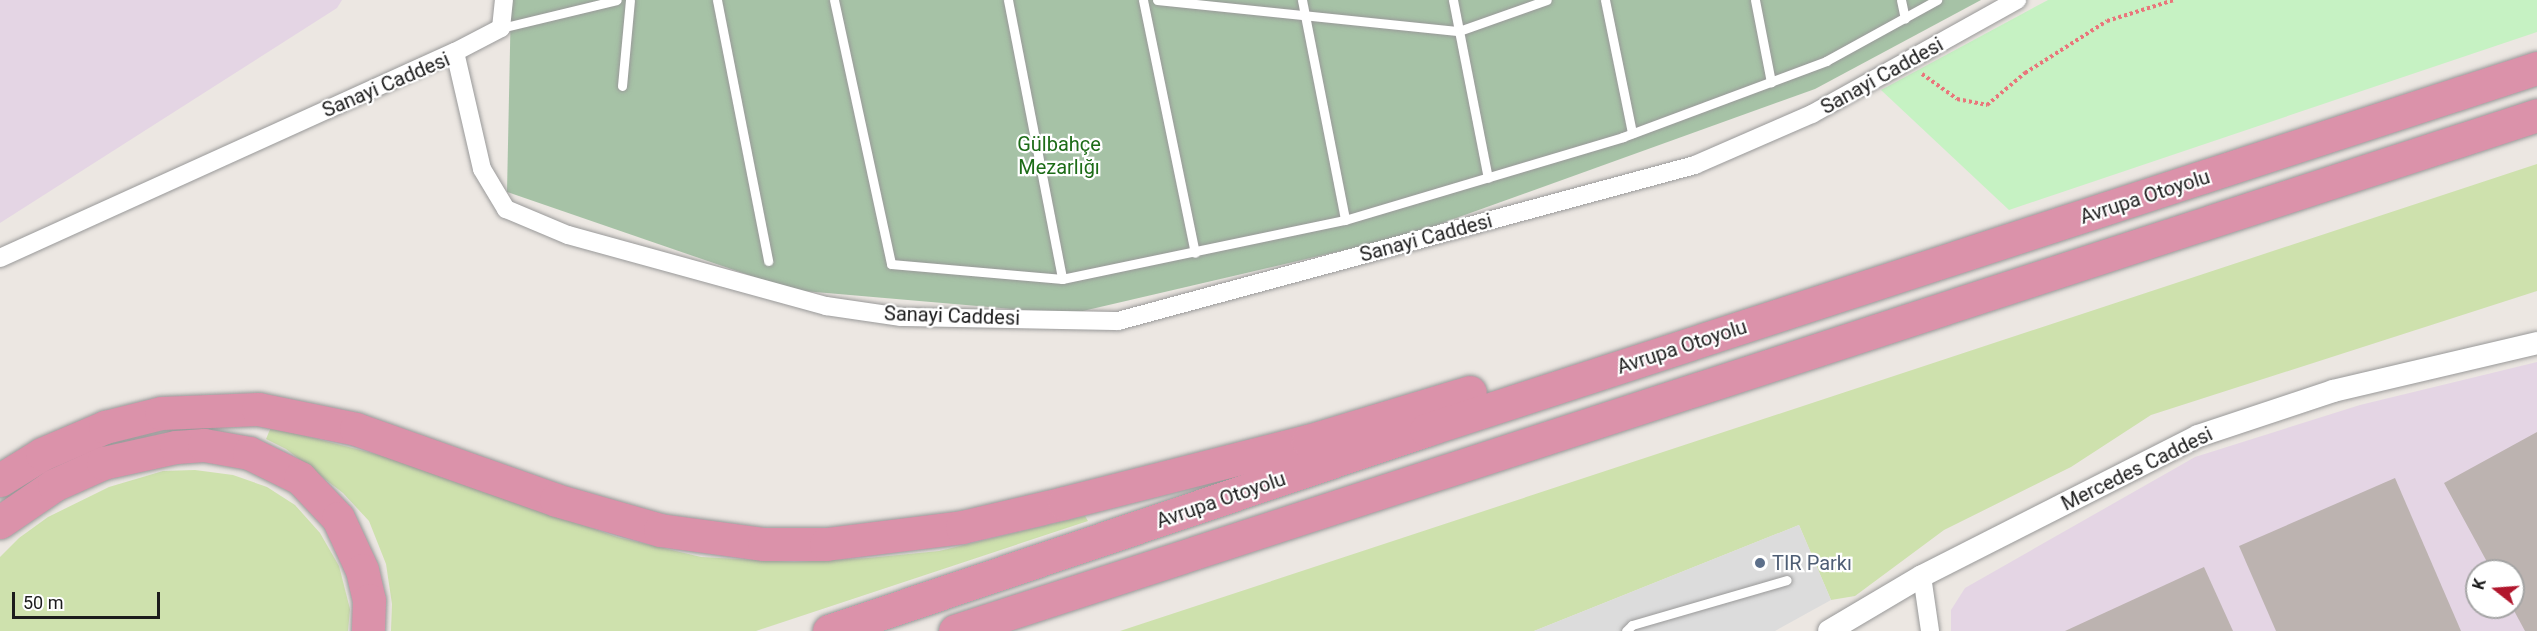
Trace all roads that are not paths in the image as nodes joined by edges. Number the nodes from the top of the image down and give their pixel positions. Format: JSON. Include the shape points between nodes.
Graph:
{"nodes":[{"id":1,"x":504,"y":0,"type":"edge"},
{"id":2,"x":617,"y":0,"type":"edge"},
{"id":3,"x":630,"y":0,"type":"edge"},
{"id":4,"x":717,"y":0,"type":"edge"},
{"id":5,"x":834,"y":0,"type":"edge"},
{"id":6,"x":1008,"y":0,"type":"edge"},
{"id":7,"x":1143,"y":0,"type":"edge"},
{"id":8,"x":1157,"y":0,"type":"edge"},
{"id":9,"x":1302,"y":0,"type":"edge"},
{"id":10,"x":1453,"y":0,"type":"edge"},
{"id":11,"x":1547,"y":0,"type":"edge"},
{"id":12,"x":1605,"y":0,"type":"edge"},
{"id":13,"x":1755,"y":0,"type":"edge"},
{"id":14,"x":1901,"y":0,"type":"edge"},
{"id":15,"x":1937,"y":0,"type":"edge"},
{"id":16,"x":2017,"y":0,"type":"edge"},
{"id":17,"x":1305,"y":14,"type":"junction"},
{"id":18,"x":1905,"y":19,"type":"junction"},
{"id":19,"x":501,"y":28,"type":"junction"},
{"id":20,"x":1460,"y":31,"type":"junction"},
{"id":21,"x":455,"y":52,"type":"junction"},
{"id":22,"x":2537,"y":68,"type":"edge"},
{"id":23,"x":1771,"y":82,"type":"junction"},
{"id":24,"x":622,"y":86,"type":"dead end"},
{"id":25,"x":2537,"y":115,"type":"edge"},
{"id":26,"x":1632,"y":133,"type":"junction"},
{"id":27,"x":1488,"y":178,"type":"junction"},
{"id":28,"x":1345,"y":220,"type":"junction"},
{"id":29,"x":1195,"y":254,"type":"junction"},
{"id":30,"x":0,"y":258,"type":"edge"},
{"id":31,"x":768,"y":261,"type":"dead end"},
{"id":32,"x":1062,"y":279,"type":"junction"},
{"id":33,"x":2537,"y":343,"type":"edge"},
{"id":34,"x":1634,"y":363,"type":"junction"},
{"id":35,"x":0,"y":480,"type":"edge"},
{"id":36,"x":0,"y":522,"type":"edge"},
{"id":37,"x":1922,"y":576,"type":"junction"},
{"id":38,"x":1787,"y":579,"type":"dead end"},
{"id":39,"x":368,"y":631,"type":"edge"},
{"id":40,"x":829,"y":631,"type":"edge"},
{"id":41,"x":956,"y":631,"type":"edge"},
{"id":42,"x":1626,"y":631,"type":"edge"},
{"id":43,"x":1829,"y":631,"type":"edge"},
{"id":44,"x":1930,"y":631,"type":"edge"}],
"edges":[{"from":1,"to":19,"type":"street"},
{"from":2,"to":19,"type":"lane"},
{"from":3,"to":24,"type":"lane"},
{"from":4,"to":31,"type":"lane"},
{"from":5,"to":32,"type":"lane","via":[[891,264]]},
{"from":6,"to":32,"type":"lane"},
{"from":7,"to":29,"type":"lane"},
{"from":8,"to":17,"type":"lane"},
{"from":9,"to":17,"type":"lane"},
{"from":10,"to":20,"type":"lane"},
{"from":11,"to":20,"type":"lane"},
{"from":12,"to":26,"type":"lane"},
{"from":13,"to":23,"type":"lane"},
{"from":14,"to":18,"type":"lane"},
{"from":15,"to":18,"type":"lane"},
{"from":16,"to":21,"type":"street","name":"Sanayi Caddesi","via":[[1812,114],[1695,165],[1118,321],[901,317],[826,306],[568,236],[506,208],[483,169]]},
{"from":17,"to":20,"type":"lane"},
{"from":17,"to":28,"type":"lane"},
{"from":18,"to":23,"type":"lane","via":[[1826,61]]},
{"from":19,"to":21,"type":"street"},
{"from":20,"to":27,"type":"lane"},
{"from":21,"to":30,"type":"street","name":"Sanayi Caddesi"},
{"from":22,"to":34,"type":"highway","name":"Avrupa Otoyolu"},
{"from":23,"to":26,"type":"lane"},
{"from":25,"to":41,"type":"highway"},
{"from":26,"to":27,"type":"lane"},
{"from":27,"to":28,"type":"lane"},
{"from":28,"to":29,"type":"lane"},
{"from":29,"to":32,"type":"lane"},
{"from":33,"to":37,"type":"street","name":"Mercedes Caddesi","via":[[2333,391],[2198,436]]},
{"from":34,"to":35,"type":"highway","via":[[1566,369],[1493,386],[1308,441],[973,524],[826,544],[764,544],[660,530],[556,500],[356,429],[258,409],[161,413],[105,427],[42,454]]},
{"from":34,"to":40,"type":"highway","name":"Avrupa Otoyolu"},
{"from":36,"to":39,"type":"highway","via":[[54,486],[103,463],[204,445],[249,453],[300,478],[338,518],[362,570],[369,600]]},
{"from":37,"to":43,"type":"street","name":"Mercedes Caddesi"},
{"from":37,"to":44,"type":"street"},
{"from":38,"to":42,"type":"lane","via":[[1632,624]]}]}
